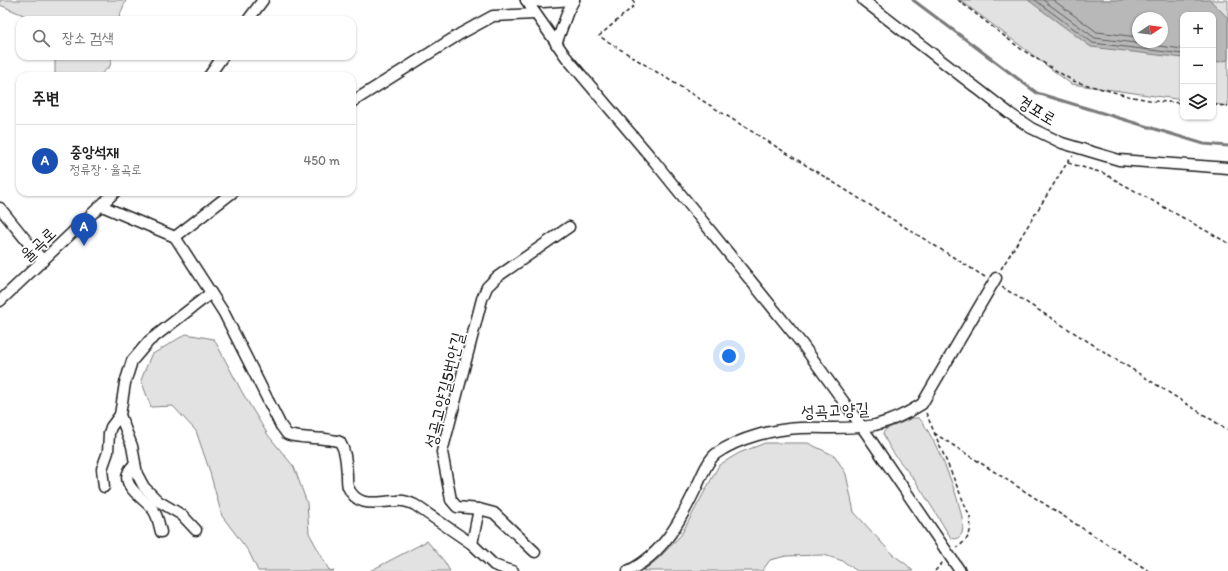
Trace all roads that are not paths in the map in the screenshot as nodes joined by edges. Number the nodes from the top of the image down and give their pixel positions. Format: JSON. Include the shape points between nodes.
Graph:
{"nodes":[{"id":1,"x":262,"y":0,"type":"edge"},
{"id":2,"x":526,"y":0,"type":"edge"},
{"id":3,"x":574,"y":0,"type":"edge"},
{"id":4,"x":863,"y":0,"type":"edge"},
{"id":5,"x":535,"y":14,"type":"junction"},
{"id":6,"x":251,"y":16,"type":"edge"},
{"id":7,"x":556,"y":44,"type":"junction"},
{"id":8,"x":220,"y":60,"type":"edge"},
{"id":9,"x":212,"y":72,"type":"edge"},
{"id":10,"x":356,"y":99,"type":"edge"},
{"id":11,"x":1228,"y":168,"type":"edge"},
{"id":12,"x":111,"y":196,"type":"edge"},
{"id":13,"x":228,"y":196,"type":"edge"},
{"id":14,"x":102,"y":206,"type":"junction"},
{"id":15,"x":0,"y":208,"type":"edge"},
{"id":16,"x":569,"y":227,"type":"dead end"},
{"id":17,"x":175,"y":237,"type":"junction"},
{"id":18,"x":43,"y":261,"type":"junction"},
{"id":19,"x":995,"y":280,"type":"road end"},
{"id":20,"x":211,"y":293,"type":"junction"},
{"id":21,"x":0,"y":302,"type":"edge"},
{"id":22,"x":120,"y":415,"type":"junction"},
{"id":23,"x":862,"y":427,"type":"junction"},
{"id":24,"x":135,"y":464,"type":"junction"},
{"id":25,"x":104,"y":487,"type":"dead end"},
{"id":26,"x":479,"y":509,"type":"junction"},
{"id":27,"x":196,"y":530,"type":"dead end"},
{"id":28,"x":161,"y":532,"type":"dead end"},
{"id":29,"x":472,"y":544,"type":"junction"},
{"id":30,"x":535,"y":552,"type":"dead end"},
{"id":31,"x":513,"y":571,"type":"edge"},
{"id":32,"x":628,"y":571,"type":"edge"},
{"id":33,"x":960,"y":571,"type":"edge"}],
"edges":[{"from":1,"to":6,"type":"street"},
{"from":2,"to":3,"type":"street"},
{"from":2,"to":5,"type":"street"},
{"from":3,"to":7,"type":"street"},
{"from":4,"to":11,"type":"street","name":"경포로","via":[[1009,113],[1062,143],[1119,160]]},
{"from":5,"to":7,"type":"street"},
{"from":5,"to":10,"type":"street","via":[[493,16]]},
{"from":7,"to":23,"type":"street","via":[[802,344]]},
{"from":8,"to":9,"type":"street"},
{"from":12,"to":14,"type":"street","name":"율곡로"},
{"from":13,"to":17,"type":"street"},
{"from":14,"to":17,"type":"street"},
{"from":14,"to":18,"type":"street","name":"율곡로"},
{"from":15,"to":18,"type":"street"},
{"from":16,"to":26,"type":"street","name":"성곡고양길5번안길","via":[[496,277],[487,287],[482,299],[442,452],[451,500],[457,507]]},
{"from":17,"to":20,"type":"street"},
{"from":18,"to":21,"type":"street","name":"율곡로"},
{"from":19,"to":23,"type":"street","name":"성곡고양길","via":[[922,404],[895,419]]},
{"from":20,"to":22,"type":"street","via":[[149,341],[132,361],[125,383]]},
{"from":20,"to":29,"type":"street","via":[[287,434],[334,439],[340,442],[344,449],[348,486],[360,501],[370,503],[398,500],[415,505]]},
{"from":22,"to":24,"type":"street","via":[[132,446]]},
{"from":22,"to":25,"type":"street","via":[[109,433],[108,452],[102,469]]},
{"from":23,"to":32,"type":"street","name":"성곡고양길","via":[[780,430],[757,435],[715,453],[674,530],[655,553]]},
{"from":23,"to":33,"type":"street"},
{"from":24,"to":27,"type":"street","via":[[144,486],[158,501],[182,516]]},
{"from":24,"to":28,"type":"street","via":[[127,477],[129,484],[135,494],[155,512]]},
{"from":26,"to":29,"type":"street"},
{"from":26,"to":30,"type":"street","name":"성곡고양길5번안길","via":[[494,513]]},
{"from":29,"to":31,"type":"street","via":[[494,565]]}]}
